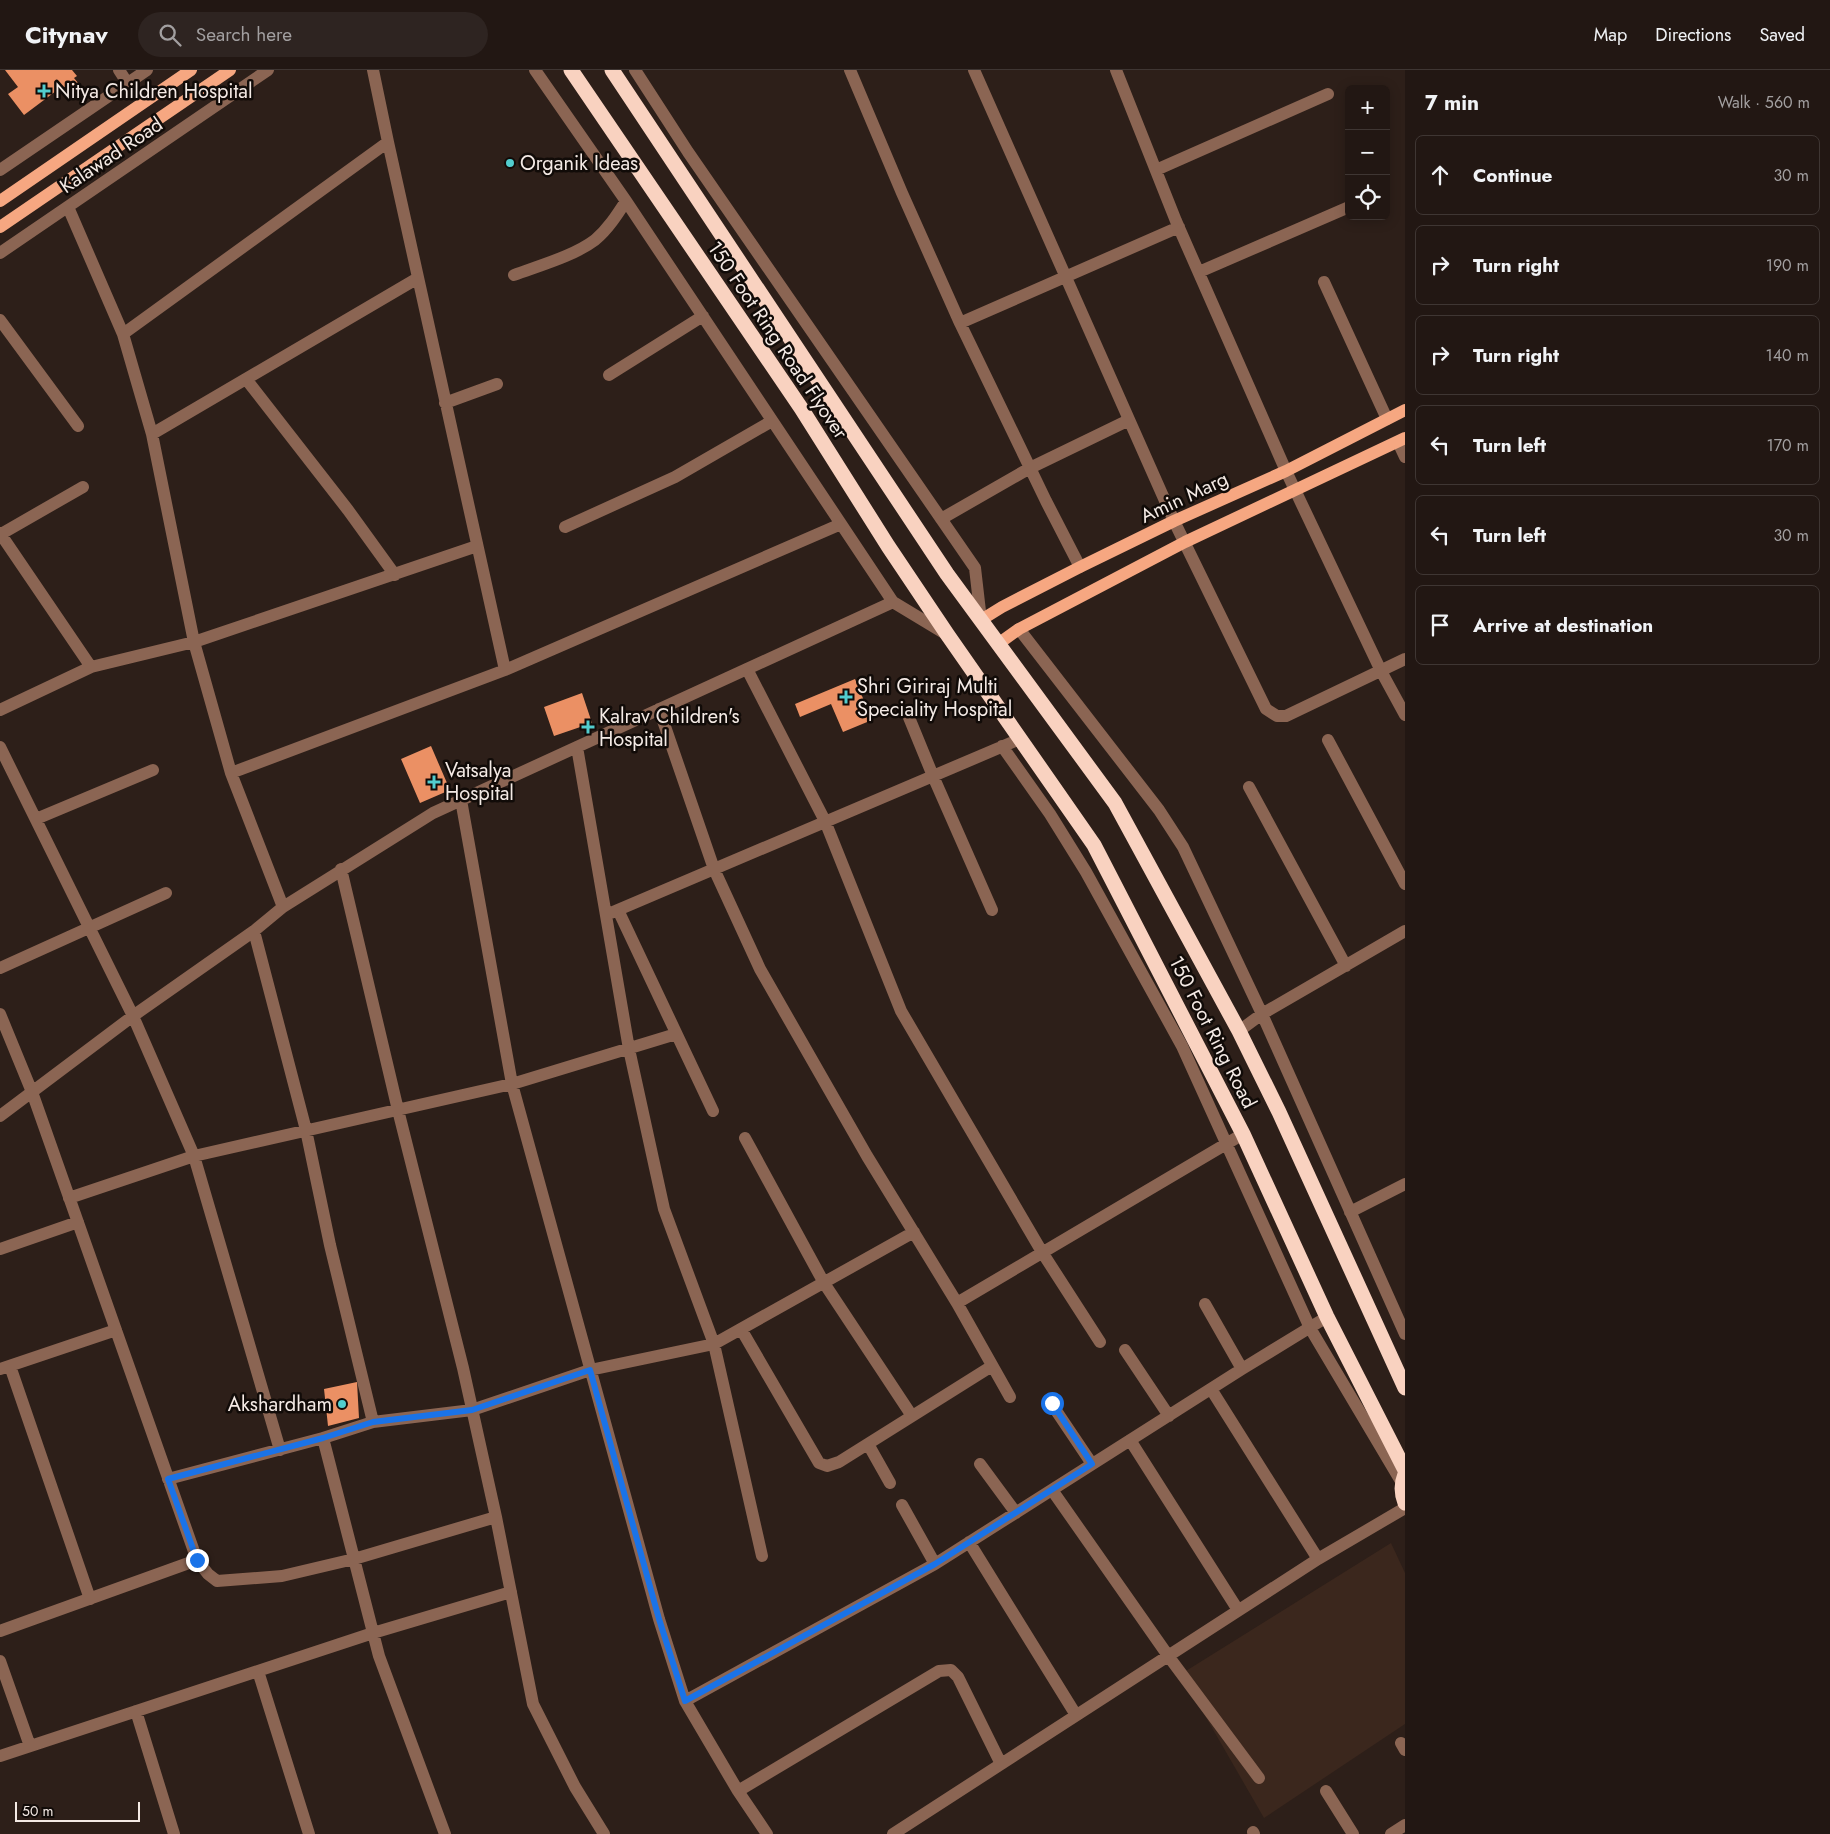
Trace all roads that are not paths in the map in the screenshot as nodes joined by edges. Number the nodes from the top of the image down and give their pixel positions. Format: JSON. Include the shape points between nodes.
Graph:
{"nodes":[{"id":1,"x":119,"y":70,"type":"edge"},
{"id":2,"x":147,"y":70,"type":"edge"},
{"id":3,"x":191,"y":70,"type":"edge"},
{"id":4,"x":230,"y":70,"type":"edge"},
{"id":5,"x":268,"y":70,"type":"edge"},
{"id":6,"x":372,"y":70,"type":"edge"},
{"id":7,"x":535,"y":70,"type":"edge"},
{"id":8,"x":571,"y":70,"type":"edge"},
{"id":9,"x":612,"y":70,"type":"edge"},
{"id":10,"x":850,"y":70,"type":"edge"},
{"id":11,"x":974,"y":70,"type":"edge"},
{"id":12,"x":1116,"y":70,"type":"edge"},
{"id":13,"x":641,"y":72,"type":"edge"},
{"id":14,"x":128,"y":84,"type":"junction"},
{"id":15,"x":1328,"y":94,"type":"dead end"},
{"id":16,"x":388,"y":142,"type":"junction"},
{"id":17,"x":0,"y":170,"type":"edge"},
{"id":18,"x":1156,"y":170,"type":"junction"},
{"id":19,"x":0,"y":200,"type":"edge"},
{"id":20,"x":626,"y":201,"type":"junction"},
{"id":21,"x":68,"y":207,"type":"junction"},
{"id":22,"x":1345,"y":209,"type":"edge"},
{"id":23,"x":0,"y":227,"type":"edge"},
{"id":24,"x":1179,"y":227,"type":"junction"},
{"id":25,"x":0,"y":253,"type":"edge"},
{"id":26,"x":1199,"y":272,"type":"junction"},
{"id":27,"x":514,"y":274,"type":"dead end"},
{"id":28,"x":1067,"y":276,"type":"junction"},
{"id":29,"x":418,"y":278,"type":"junction"},
{"id":30,"x":1324,"y":282,"type":"dead end"},
{"id":31,"x":703,"y":316,"type":"junction"},
{"id":32,"x":0,"y":320,"type":"edge"},
{"id":33,"x":960,"y":323,"type":"junction"},
{"id":34,"x":123,"y":334,"type":"junction"},
{"id":35,"x":609,"y":375,"type":"dead end"},
{"id":36,"x":246,"y":379,"type":"junction"},
{"id":37,"x":497,"y":384,"type":"dead end"},
{"id":38,"x":445,"y":403,"type":"junction"},
{"id":39,"x":1405,"y":410,"type":"edge"},
{"id":40,"x":1387,"y":419,"type":"junction"},
{"id":41,"x":772,"y":420,"type":"junction"},
{"id":42,"x":1129,"y":420,"type":"junction"},
{"id":43,"x":78,"y":426,"type":"dead end"},
{"id":44,"x":152,"y":434,"type":"junction"},
{"id":45,"x":1401,"y":440,"type":"edge"},
{"id":46,"x":1405,"y":457,"type":"edge"},
{"id":47,"x":1030,"y":468,"type":"junction"},
{"id":48,"x":1286,"y":471,"type":"junction"},
{"id":49,"x":83,"y":487,"type":"dead end"},
{"id":50,"x":1295,"y":490,"type":"junction"},
{"id":51,"x":941,"y":519,"type":"junction"},
{"id":52,"x":1174,"y":521,"type":"junction"},
{"id":53,"x":841,"y":524,"type":"junction"},
{"id":54,"x":566,"y":527,"type":"dead end"},
{"id":55,"x":1,"y":533,"type":"edge"},
{"id":56,"x":1184,"y":542,"type":"junction"},
{"id":57,"x":477,"y":546,"type":"junction"},
{"id":58,"x":1080,"y":567,"type":"junction"},
{"id":59,"x":394,"y":575,"type":"junction"},
{"id":60,"x":893,"y":602,"type":"junction"},
{"id":61,"x":981,"y":620,"type":"junction"},
{"id":62,"x":1020,"y":630,"type":"junction"},
{"id":63,"x":947,"y":634,"type":"junction"},
{"id":64,"x":194,"y":642,"type":"junction"},
{"id":65,"x":998,"y":644,"type":"junction"},
{"id":66,"x":1405,"y":659,"type":"edge"},
{"id":67,"x":91,"y":667,"type":"junction"},
{"id":68,"x":747,"y":668,"type":"junction"},
{"id":69,"x":505,"y":670,"type":"junction"},
{"id":70,"x":1381,"y":671,"type":"junction"},
{"id":71,"x":659,"y":709,"type":"junction"},
{"id":72,"x":0,"y":710,"type":"edge"},
{"id":73,"x":908,"y":715,"type":"dead end"},
{"id":74,"x":1405,"y":715,"type":"edge"},
{"id":75,"x":1020,"y":739,"type":"junction"},
{"id":76,"x":1328,"y":740,"type":"dead end"},
{"id":77,"x":1002,"y":746,"type":"junction"},
{"id":78,"x":0,"y":747,"type":"edge"},
{"id":79,"x":576,"y":747,"type":"junction"},
{"id":80,"x":153,"y":770,"type":"dead end"},
{"id":81,"x":230,"y":773,"type":"junction"},
{"id":82,"x":933,"y":776,"type":"junction"},
{"id":83,"x":1250,"y":787,"type":"dead end"},
{"id":84,"x":461,"y":800,"type":"junction"},
{"id":85,"x":36,"y":820,"type":"junction"},
{"id":86,"x":825,"y":821,"type":"junction"},
{"id":87,"x":341,"y":869,"type":"junction"},
{"id":88,"x":714,"y":869,"type":"junction"},
{"id":89,"x":1405,"y":884,"type":"edge"},
{"id":90,"x":166,"y":893,"type":"dead end"},
{"id":91,"x":283,"y":907,"type":"junction"},
{"id":92,"x":992,"y":910,"type":"dead end"},
{"id":93,"x":612,"y":913,"type":"junction"},
{"id":94,"x":89,"y":928,"type":"junction"},
{"id":95,"x":254,"y":931,"type":"junction"},
{"id":96,"x":1405,"y":931,"type":"edge"},
{"id":97,"x":1346,"y":966,"type":"junction"},
{"id":98,"x":0,"y":968,"type":"edge"},
{"id":99,"x":0,"y":1014,"type":"edge"},
{"id":100,"x":1262,"y":1014,"type":"junction"},
{"id":101,"x":133,"y":1016,"type":"junction"},
{"id":102,"x":1239,"y":1031,"type":"junction"},
{"id":103,"x":676,"y":1034,"type":"junction"},
{"id":104,"x":629,"y":1049,"type":"junction"},
{"id":105,"x":512,"y":1084,"type":"junction"},
{"id":106,"x":32,"y":1092,"type":"junction"},
{"id":107,"x":398,"y":1110,"type":"junction"},
{"id":108,"x":713,"y":1111,"type":"dead end"},
{"id":109,"x":0,"y":1116,"type":"edge"},
{"id":110,"x":306,"y":1130,"type":"junction"},
{"id":111,"x":1243,"y":1134,"type":"junction"},
{"id":112,"x":745,"y":1138,"type":"dead end"},
{"id":113,"x":1226,"y":1144,"type":"junction"},
{"id":114,"x":194,"y":1156,"type":"junction"},
{"id":115,"x":1405,"y":1184,"type":"edge"},
{"id":116,"x":69,"y":1198,"type":"junction"},
{"id":117,"x":1350,"y":1212,"type":"junction"},
{"id":118,"x":78,"y":1222,"type":"junction"},
{"id":119,"x":914,"y":1232,"type":"junction"},
{"id":120,"x":0,"y":1249,"type":"edge"},
{"id":121,"x":1042,"y":1252,"type":"junction"},
{"id":122,"x":824,"y":1283,"type":"junction"},
{"id":123,"x":957,"y":1303,"type":"junction"},
{"id":124,"x":1205,"y":1304,"type":"dead end"},
{"id":125,"x":1327,"y":1317,"type":"junction"},
{"id":126,"x":1310,"y":1328,"type":"junction"},
{"id":127,"x":741,"y":1329,"type":"junction"},
{"id":128,"x":116,"y":1330,"type":"junction"},
{"id":129,"x":1405,"y":1334,"type":"edge"},
{"id":130,"x":1100,"y":1342,"type":"dead end"},
{"id":131,"x":714,"y":1344,"type":"junction"},
{"id":132,"x":1126,"y":1350,"type":"dead end"},
{"id":133,"x":992,"y":1366,"type":"junction"},
{"id":134,"x":5,"y":1368,"type":"edge"},
{"id":135,"x":1242,"y":1369,"type":"junction"},
{"id":136,"x":590,"y":1370,"type":"junction"},
{"id":137,"x":1405,"y":1388,"type":"edge"},
{"id":138,"x":1211,"y":1389,"type":"junction"},
{"id":139,"x":1010,"y":1397,"type":"dead end"},
{"id":140,"x":1052,"y":1403,"type":"dead end"},
{"id":141,"x":472,"y":1410,"type":"junction"},
{"id":142,"x":912,"y":1416,"type":"junction"},
{"id":143,"x":1169,"y":1416,"type":"junction"},
{"id":144,"x":373,"y":1422,"type":"junction"},
{"id":145,"x":323,"y":1438,"type":"junction"},
{"id":146,"x":1130,"y":1440,"type":"junction"},
{"id":147,"x":868,"y":1444,"type":"junction"},
{"id":148,"x":280,"y":1450,"type":"junction"},
{"id":149,"x":980,"y":1464,"type":"dead end"},
{"id":150,"x":1092,"y":1464,"type":"junction"},
{"id":151,"x":1404,"y":1476,"type":"edge"},
{"id":152,"x":168,"y":1479,"type":"junction"},
{"id":153,"x":890,"y":1483,"type":"dead end"},
{"id":154,"x":1052,"y":1490,"type":"junction"},
{"id":155,"x":1405,"y":1503,"type":"edge"},
{"id":156,"x":902,"y":1505,"type":"dead end"},
{"id":157,"x":1405,"y":1508,"type":"edge"},
{"id":158,"x":1016,"y":1513,"type":"junction"},
{"id":159,"x":496,"y":1517,"type":"junction"},
{"id":160,"x":969,"y":1542,"type":"junction"},
{"id":161,"x":762,"y":1556,"type":"dead end"},
{"id":162,"x":354,"y":1559,"type":"junction"},
{"id":163,"x":1318,"y":1559,"type":"junction"},
{"id":164,"x":197,"y":1560,"type":"junction"},
{"id":165,"x":935,"y":1564,"type":"junction"},
{"id":166,"x":511,"y":1592,"type":"junction"},
{"id":167,"x":90,"y":1598,"type":"junction"},
{"id":168,"x":1238,"y":1610,"type":"junction"},
{"id":169,"x":0,"y":1631,"type":"edge"},
{"id":170,"x":373,"y":1633,"type":"junction"},
{"id":171,"x":1168,"y":1657,"type":"junction"},
{"id":172,"x":0,"y":1661,"type":"edge"},
{"id":173,"x":258,"y":1670,"type":"junction"},
{"id":174,"x":685,"y":1701,"type":"junction"},
{"id":175,"x":136,"y":1711,"type":"junction"},
{"id":176,"x":1076,"y":1715,"type":"junction"},
{"id":177,"x":30,"y":1746,"type":"junction"},
{"id":178,"x":0,"y":1756,"type":"edge"},
{"id":179,"x":1001,"y":1764,"type":"junction"},
{"id":180,"x":1259,"y":1778,"type":"dead end"},
{"id":181,"x":1326,"y":1790,"type":"dead end"},
{"id":182,"x":738,"y":1791,"type":"junction"},
{"id":183,"x":1404,"y":1827,"type":"edge"},
{"id":184,"x":901,"y":1832,"type":"edge"},
{"id":185,"x":174,"y":1834,"type":"edge"},
{"id":186,"x":309,"y":1834,"type":"edge"},
{"id":187,"x":445,"y":1834,"type":"edge"},
{"id":188,"x":604,"y":1834,"type":"edge"},
{"id":189,"x":767,"y":1834,"type":"edge"},
{"id":190,"x":1353,"y":1834,"type":"edge"},
{"id":191,"x":1391,"y":1834,"type":"edge"}],
"edges":[{"from":1,"to":14,"type":"street"},
{"from":2,"to":14,"type":"street"},
{"from":3,"to":19,"type":"main road"},
{"from":4,"to":23,"type":"main road"},
{"from":5,"to":21,"type":"street","name":"Kalawad Road"},
{"from":6,"to":16,"type":"street"},
{"from":7,"to":20,"type":"street"},
{"from":8,"to":63,"type":"highway","name":"150 Foot Ring Road Flyover","via":[[801,408]]},
{"from":9,"to":61,"type":"highway","name":"150 Foot Ring Road Flyover","via":[[946,574]]},
{"from":10,"to":33,"type":"street"},
{"from":11,"to":28,"type":"street"},
{"from":12,"to":18,"type":"street"},
{"from":13,"to":51,"type":"street","via":[[688,152]]},
{"from":14,"to":17,"type":"street"},
{"from":15,"to":18,"type":"street"},
{"from":16,"to":29,"type":"street"},
{"from":16,"to":34,"type":"street"},
{"from":18,"to":24,"type":"street"},
{"from":20,"to":27,"type":"street","via":[[608,228],[594,241],[560,258]]},
{"from":20,"to":31,"type":"street"},
{"from":21,"to":25,"type":"street","name":"Kalawad Road"},
{"from":21,"to":34,"type":"street"},
{"from":22,"to":26,"type":"street"},
{"from":24,"to":26,"type":"street"},
{"from":24,"to":28,"type":"street"},
{"from":26,"to":48,"type":"street"},
{"from":28,"to":33,"type":"street"},
{"from":28,"to":42,"type":"street"},
{"from":29,"to":36,"type":"street"},
{"from":29,"to":38,"type":"street"},
{"from":30,"to":40,"type":"street"},
{"from":31,"to":35,"type":"street"},
{"from":31,"to":41,"type":"street"},
{"from":32,"to":43,"type":"street"},
{"from":33,"to":47,"type":"street"},
{"from":34,"to":44,"type":"street"},
{"from":36,"to":44,"type":"street"},
{"from":36,"to":59,"type":"street"},
{"from":37,"to":38,"type":"street"},
{"from":38,"to":57,"type":"street"},
{"from":39,"to":40,"type":"main road","name":"Amin Marg"},
{"from":40,"to":48,"type":"main road","name":"Amin Marg"},
{"from":41,"to":53,"type":"street"},
{"from":41,"to":54,"type":"street","via":[[675,476]]},
{"from":42,"to":47,"type":"street"},
{"from":42,"to":52,"type":"street"},
{"from":44,"to":64,"type":"street"},
{"from":45,"to":46,"type":"street"},
{"from":45,"to":50,"type":"main road","name":"Amin Marg"},
{"from":47,"to":51,"type":"street"},
{"from":47,"to":58,"type":"street"},
{"from":48,"to":50,"type":"street"},
{"from":48,"to":52,"type":"main road","name":"Amin Marg"},
{"from":49,"to":55,"type":"street"},
{"from":50,"to":56,"type":"main road","name":"Amin Marg"},
{"from":50,"to":70,"type":"street"},
{"from":51,"to":61,"type":"street","via":[[975,568]]},
{"from":52,"to":56,"type":"street"},
{"from":52,"to":58,"type":"main road","name":"Amin Marg"},
{"from":53,"to":60,"type":"street"},
{"from":53,"to":69,"type":"street"},
{"from":55,"to":67,"type":"street"},
{"from":56,"to":62,"type":"main road","name":"Amin Marg"},
{"from":56,"to":70,"type":"street","via":[[1266,709],[1276,716],[1286,716]]},
{"from":57,"to":59,"type":"street"},
{"from":57,"to":69,"type":"street"},
{"from":58,"to":61,"type":"main road","name":"Amin Marg"},
{"from":59,"to":64,"type":"street"},
{"from":60,"to":63,"type":"street"},
{"from":60,"to":68,"type":"street"},
{"from":61,"to":65,"type":"highway","name":"150 Foot Ring Road"},
{"from":62,"to":65,"type":"main road","name":"Amin Marg"},
{"from":62,"to":100,"type":"street","via":[[1160,810],[1183,847]]},
{"from":63,"to":75,"type":"highway","name":"150 Foot Ring Road"},
{"from":64,"to":67,"type":"street"},
{"from":64,"to":81,"type":"street"},
{"from":65,"to":102,"type":"highway","name":"150 Foot Ring Road","via":[[1115,803]]},
{"from":66,"to":70,"type":"street"},
{"from":67,"to":72,"type":"street"},
{"from":68,"to":71,"type":"street"},
{"from":68,"to":86,"type":"street"},
{"from":69,"to":81,"type":"street"},
{"from":70,"to":74,"type":"street"},
{"from":71,"to":79,"type":"street"},
{"from":71,"to":88,"type":"street"},
{"from":73,"to":82,"type":"street"},
{"from":75,"to":77,"type":"street"},
{"from":75,"to":111,"type":"highway","name":"150 Foot Ring Road","via":[[1094,845]]},
{"from":76,"to":89,"type":"street"},
{"from":77,"to":82,"type":"street"},
{"from":77,"to":113,"type":"street","via":[[1086,872],[1182,1046]]},
{"from":78,"to":85,"type":"street"},
{"from":79,"to":84,"type":"street"},
{"from":79,"to":93,"type":"street"},
{"from":80,"to":85,"type":"street"},
{"from":81,"to":91,"type":"street"},
{"from":82,"to":86,"type":"street"},
{"from":82,"to":92,"type":"street"},
{"from":83,"to":97,"type":"street"},
{"from":84,"to":87,"type":"street"},
{"from":84,"to":105,"type":"street"},
{"from":85,"to":94,"type":"street"},
{"from":86,"to":88,"type":"street"},
{"from":86,"to":121,"type":"street","via":[[901,1011]]},
{"from":87,"to":91,"type":"street"},
{"from":87,"to":107,"type":"street"},
{"from":88,"to":93,"type":"street"},
{"from":88,"to":119,"type":"street","via":[[760,969]]},
{"from":90,"to":94,"type":"street"},
{"from":91,"to":95,"type":"street"},
{"from":93,"to":103,"type":"street"},
{"from":93,"to":104,"type":"street"},
{"from":94,"to":98,"type":"street"},
{"from":94,"to":101,"type":"street"},
{"from":95,"to":101,"type":"street"},
{"from":95,"to":110,"type":"street"},
{"from":96,"to":97,"type":"street"},
{"from":97,"to":100,"type":"street"},
{"from":99,"to":106,"type":"street"},
{"from":100,"to":102,"type":"street"},
{"from":100,"to":117,"type":"street"},
{"from":101,"to":106,"type":"street"},
{"from":101,"to":114,"type":"street"},
{"from":102,"to":137,"type":"highway","name":"150 Foot Ring Road"},
{"from":103,"to":104,"type":"street"},
{"from":103,"to":108,"type":"street"},
{"from":104,"to":105,"type":"street"},
{"from":104,"to":131,"type":"street","via":[[664,1209]]},
{"from":105,"to":107,"type":"street"},
{"from":105,"to":136,"type":"street"},
{"from":106,"to":109,"type":"street"},
{"from":106,"to":116,"type":"street"},
{"from":107,"to":110,"type":"street"},
{"from":107,"to":141,"type":"street"},
{"from":110,"to":114,"type":"street"},
{"from":110,"to":144,"type":"street"},
{"from":111,"to":113,"type":"street"},
{"from":111,"to":125,"type":"highway","name":"150 Foot Ring Road"},
{"from":112,"to":122,"type":"street"},
{"from":113,"to":121,"type":"street"},
{"from":113,"to":126,"type":"street"},
{"from":114,"to":116,"type":"street"},
{"from":114,"to":148,"type":"street"},
{"from":115,"to":117,"type":"street"},
{"from":116,"to":118,"type":"street"},
{"from":117,"to":129,"type":"street"},
{"from":118,"to":120,"type":"street"},
{"from":118,"to":128,"type":"street"},
{"from":119,"to":122,"type":"street"},
{"from":119,"to":123,"type":"street"},
{"from":121,"to":123,"type":"street"},
{"from":121,"to":130,"type":"street"},
{"from":122,"to":127,"type":"street"},
{"from":122,"to":142,"type":"street"},
{"from":123,"to":133,"type":"street"},
{"from":124,"to":135,"type":"street"},
{"from":125,"to":126,"type":"street"},
{"from":125,"to":151,"type":"highway","name":"150 Foot Ring Road"},
{"from":126,"to":135,"type":"street"},
{"from":126,"to":151,"type":"street"},
{"from":127,"to":131,"type":"street"},
{"from":127,"to":147,"type":"street","via":[[819,1463],[827,1466],[839,1462]]},
{"from":128,"to":134,"type":"street"},
{"from":128,"to":152,"type":"street"},
{"from":131,"to":136,"type":"street"},
{"from":131,"to":161,"type":"street"},
{"from":132,"to":143,"type":"street"},
{"from":133,"to":139,"type":"street"},
{"from":133,"to":142,"type":"street"},
{"from":134,"to":167,"type":"street"},
{"from":135,"to":138,"type":"street"},
{"from":136,"to":141,"type":"street"},
{"from":136,"to":174,"type":"street"},
{"from":138,"to":143,"type":"street"},
{"from":138,"to":163,"type":"street"},
{"from":140,"to":150,"type":"street"},
{"from":141,"to":144,"type":"street"},
{"from":141,"to":159,"type":"street"},
{"from":142,"to":147,"type":"street"},
{"from":143,"to":146,"type":"street"},
{"from":144,"to":145,"type":"street"},
{"from":145,"to":148,"type":"street"},
{"from":145,"to":162,"type":"street"},
{"from":146,"to":150,"type":"street"},
{"from":146,"to":168,"type":"street"},
{"from":147,"to":153,"type":"street"},
{"from":148,"to":152,"type":"street"},
{"from":149,"to":158,"type":"street"},
{"from":150,"to":154,"type":"street"},
{"from":151,"to":155,"type":"highway","name":"150 Foot Ring Road","via":[[1402,1496]]},
{"from":152,"to":164,"type":"street"},
{"from":154,"to":158,"type":"street"},
{"from":154,"to":171,"type":"street"},
{"from":156,"to":165,"type":"street"},
{"from":157,"to":163,"type":"street"},
{"from":158,"to":160,"type":"street"},
{"from":159,"to":162,"type":"street"},
{"from":159,"to":166,"type":"street"},
{"from":160,"to":165,"type":"street"},
{"from":160,"to":176,"type":"street"},
{"from":162,"to":164,"type":"street","via":[[282,1576],[226,1581],[208,1574]]},
{"from":162,"to":170,"type":"street"},
{"from":163,"to":168,"type":"street"},
{"from":164,"to":167,"type":"street"},
{"from":165,"to":174,"type":"street"},
{"from":166,"to":170,"type":"street"},
{"from":166,"to":188,"type":"street","via":[[534,1704],[575,1787]]},
{"from":167,"to":169,"type":"street"},
{"from":168,"to":171,"type":"street"},
{"from":170,"to":173,"type":"street"},
{"from":170,"to":187,"type":"street","via":[[378,1656]]},
{"from":171,"to":176,"type":"street"},
{"from":171,"to":180,"type":"street"},
{"from":172,"to":177,"type":"street"},
{"from":173,"to":175,"type":"street"},
{"from":173,"to":186,"type":"street"},
{"from":174,"to":182,"type":"street"},
{"from":175,"to":177,"type":"street"},
{"from":175,"to":185,"type":"street"},
{"from":176,"to":179,"type":"street"},
{"from":177,"to":178,"type":"street"},
{"from":179,"to":182,"type":"street","via":[[958,1678],[951,1670],[938,1671]]},
{"from":179,"to":184,"type":"street"},
{"from":181,"to":190,"type":"street"},
{"from":182,"to":189,"type":"street"},
{"from":183,"to":191,"type":"street"}]}
